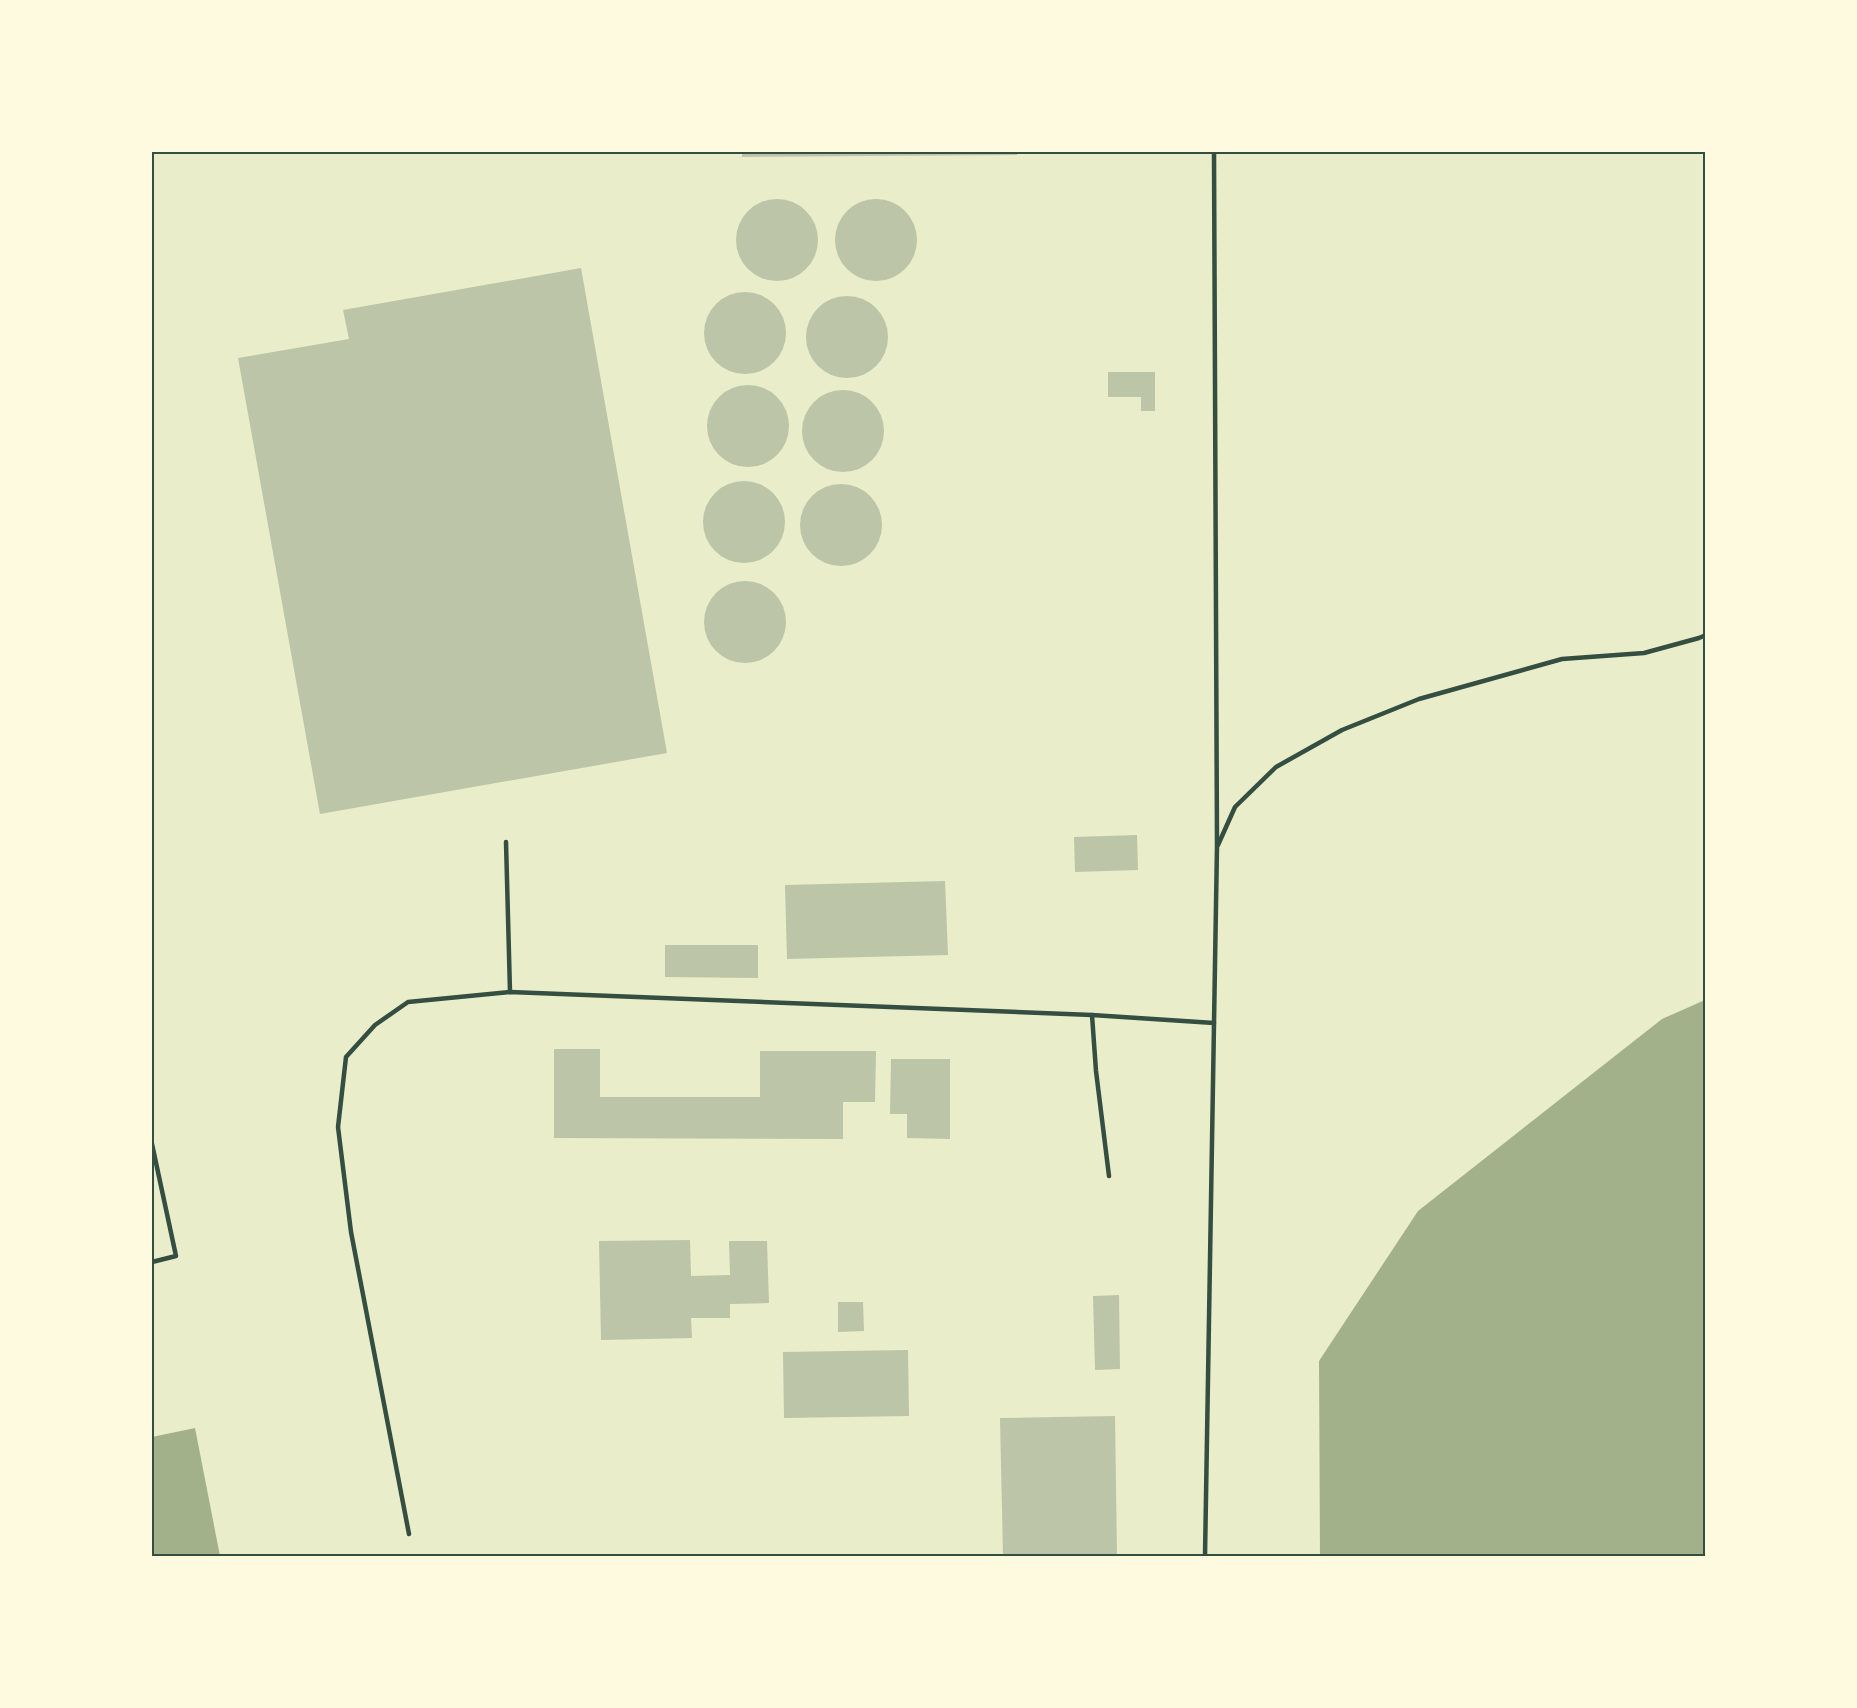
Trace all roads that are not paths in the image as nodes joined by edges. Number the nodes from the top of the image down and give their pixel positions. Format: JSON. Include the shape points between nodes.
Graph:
{"nodes":[{"id":1,"x":1214,"y":152,"type":"edge"},
{"id":2,"x":1706,"y":634,"type":"edge"},
{"id":3,"x":506,"y":842,"type":"dead end"},
{"id":4,"x":1217,"y":846,"type":"junction"},
{"id":5,"x":510,"y":993,"type":"junction"},
{"id":6,"x":1092,"y":1015,"type":"junction"},
{"id":7,"x":1214,"y":1023,"type":"junction"},
{"id":8,"x":152,"y":1144,"type":"edge"},
{"id":9,"x":152,"y":1152,"type":"edge"},
{"id":10,"x":1109,"y":1176,"type":"dead end"},
{"id":11,"x":152,"y":1262,"type":"edge"},
{"id":12,"x":409,"y":1534,"type":"dead end"},
{"id":13,"x":1205,"y":1557,"type":"edge"}],
"edges":[{"from":1,"to":4,"type":"lane"},
{"from":2,"to":4,"type":"lane","via":[[1644,652],[1562,659],[1419,699],[1342,730],[1276,767],[1235,807]]},
{"from":3,"to":5,"type":"lane"},
{"from":4,"to":7,"type":"lane"},
{"from":5,"to":6,"type":"lane"},
{"from":5,"to":12,"type":"lane","via":[[408,1002],[375,1025],[346,1057],[338,1127],[351,1232]]},
{"from":6,"to":7,"type":"lane"},
{"from":6,"to":10,"type":"lane"},
{"from":7,"to":13,"type":"lane"},
{"from":8,"to":9,"type":"lane"},
{"from":9,"to":11,"type":"lane","via":[[176,1256]]}]}
